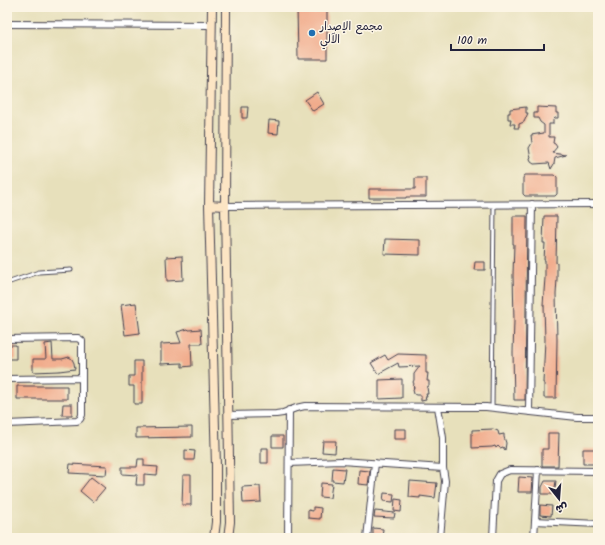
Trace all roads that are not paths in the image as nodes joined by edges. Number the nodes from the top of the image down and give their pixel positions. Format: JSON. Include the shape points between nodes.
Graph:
{"nodes":[{"id":1,"x":212,"y":7,"type":"edge"},
{"id":2,"x":226,"y":7,"type":"edge"},
{"id":3,"x":7,"y":24,"type":"edge"},
{"id":4,"x":212,"y":25,"type":"junction"},
{"id":5,"x":494,"y":204,"type":"junction"},
{"id":6,"x":532,"y":204,"type":"junction"},
{"id":7,"x":598,"y":204,"type":"edge"},
{"id":8,"x":209,"y":205,"type":"junction"},
{"id":9,"x":226,"y":206,"type":"junction"},
{"id":10,"x":71,"y":270,"type":"dead end"},
{"id":11,"x":7,"y":283,"type":"edge"},
{"id":12,"x":7,"y":338,"type":"edge"},
{"id":13,"x":82,"y":378,"type":"junction"},
{"id":14,"x":7,"y":379,"type":"edge"},
{"id":15,"x":438,"y":407,"type":"junction"},
{"id":16,"x":492,"y":408,"type":"junction"},
{"id":17,"x":289,"y":410,"type":"junction"},
{"id":18,"x":528,"y":412,"type":"junction"},
{"id":19,"x":228,"y":415,"type":"junction"},
{"id":20,"x":598,"y":417,"type":"edge"},
{"id":21,"x":7,"y":424,"type":"edge"},
{"id":22,"x":289,"y":463,"type":"junction"},
{"id":23,"x":375,"y":463,"type":"junction"},
{"id":24,"x":216,"y":466,"type":"junction"},
{"id":25,"x":229,"y":466,"type":"junction"},
{"id":26,"x":444,"y":468,"type":"junction"},
{"id":27,"x":538,"y":470,"type":"junction"},
{"id":28,"x":598,"y":471,"type":"edge"},
{"id":29,"x":535,"y":521,"type":"junction"},
{"id":30,"x":598,"y":524,"type":"edge"},
{"id":31,"x":288,"y":537,"type":"edge"},
{"id":32,"x":214,"y":538,"type":"edge"},
{"id":33,"x":228,"y":538,"type":"edge"},
{"id":34,"x":313,"y":538,"type":"edge"},
{"id":35,"x":367,"y":538,"type":"edge"},
{"id":36,"x":440,"y":538,"type":"edge"},
{"id":37,"x":493,"y":538,"type":"edge"},
{"id":38,"x":534,"y":538,"type":"edge"}],
"edges":[{"from":1,"to":4,"type":"main road"},
{"from":2,"to":9,"type":"main road"},
{"from":3,"to":4,"type":"street"},
{"from":4,"to":8,"type":"main road"},
{"from":5,"to":6,"type":"street"},
{"from":5,"to":9,"type":"street"},
{"from":5,"to":16,"type":"lane"},
{"from":6,"to":7,"type":"street"},
{"from":6,"to":18,"type":"street"},
{"from":8,"to":9,"type":"main road"},
{"from":8,"to":24,"type":"main road"},
{"from":9,"to":19,"type":"main road"},
{"from":10,"to":11,"type":"lane","via":[[39,272]]},
{"from":12,"to":13,"type":"street","via":[[78,338],[82,341]]},
{"from":13,"to":14,"type":"street"},
{"from":13,"to":21,"type":"street","via":[[80,420]]},
{"from":15,"to":16,"type":"street"},
{"from":15,"to":17,"type":"street","via":[[305,406]]},
{"from":15,"to":26,"type":"street"},
{"from":16,"to":18,"type":"street"},
{"from":17,"to":19,"type":"street","via":[[276,414]]},
{"from":17,"to":22,"type":"street"},
{"from":18,"to":20,"type":"street"},
{"from":19,"to":25,"type":"main road"},
{"from":22,"to":23,"type":"street"},
{"from":22,"to":31,"type":"street"},
{"from":23,"to":26,"type":"street"},
{"from":23,"to":35,"type":"street"},
{"from":24,"to":25,"type":"main road"},
{"from":24,"to":32,"type":"main road"},
{"from":25,"to":33,"type":"main road"},
{"from":26,"to":36,"type":"street"},
{"from":27,"to":28,"type":"street"},
{"from":27,"to":29,"type":"street"},
{"from":27,"to":37,"type":"street","via":[[510,470],[500,474],[496,481]]},
{"from":29,"to":30,"type":"street"},
{"from":29,"to":38,"type":"street"},
{"from":31,"to":34,"type":"street"}]}
